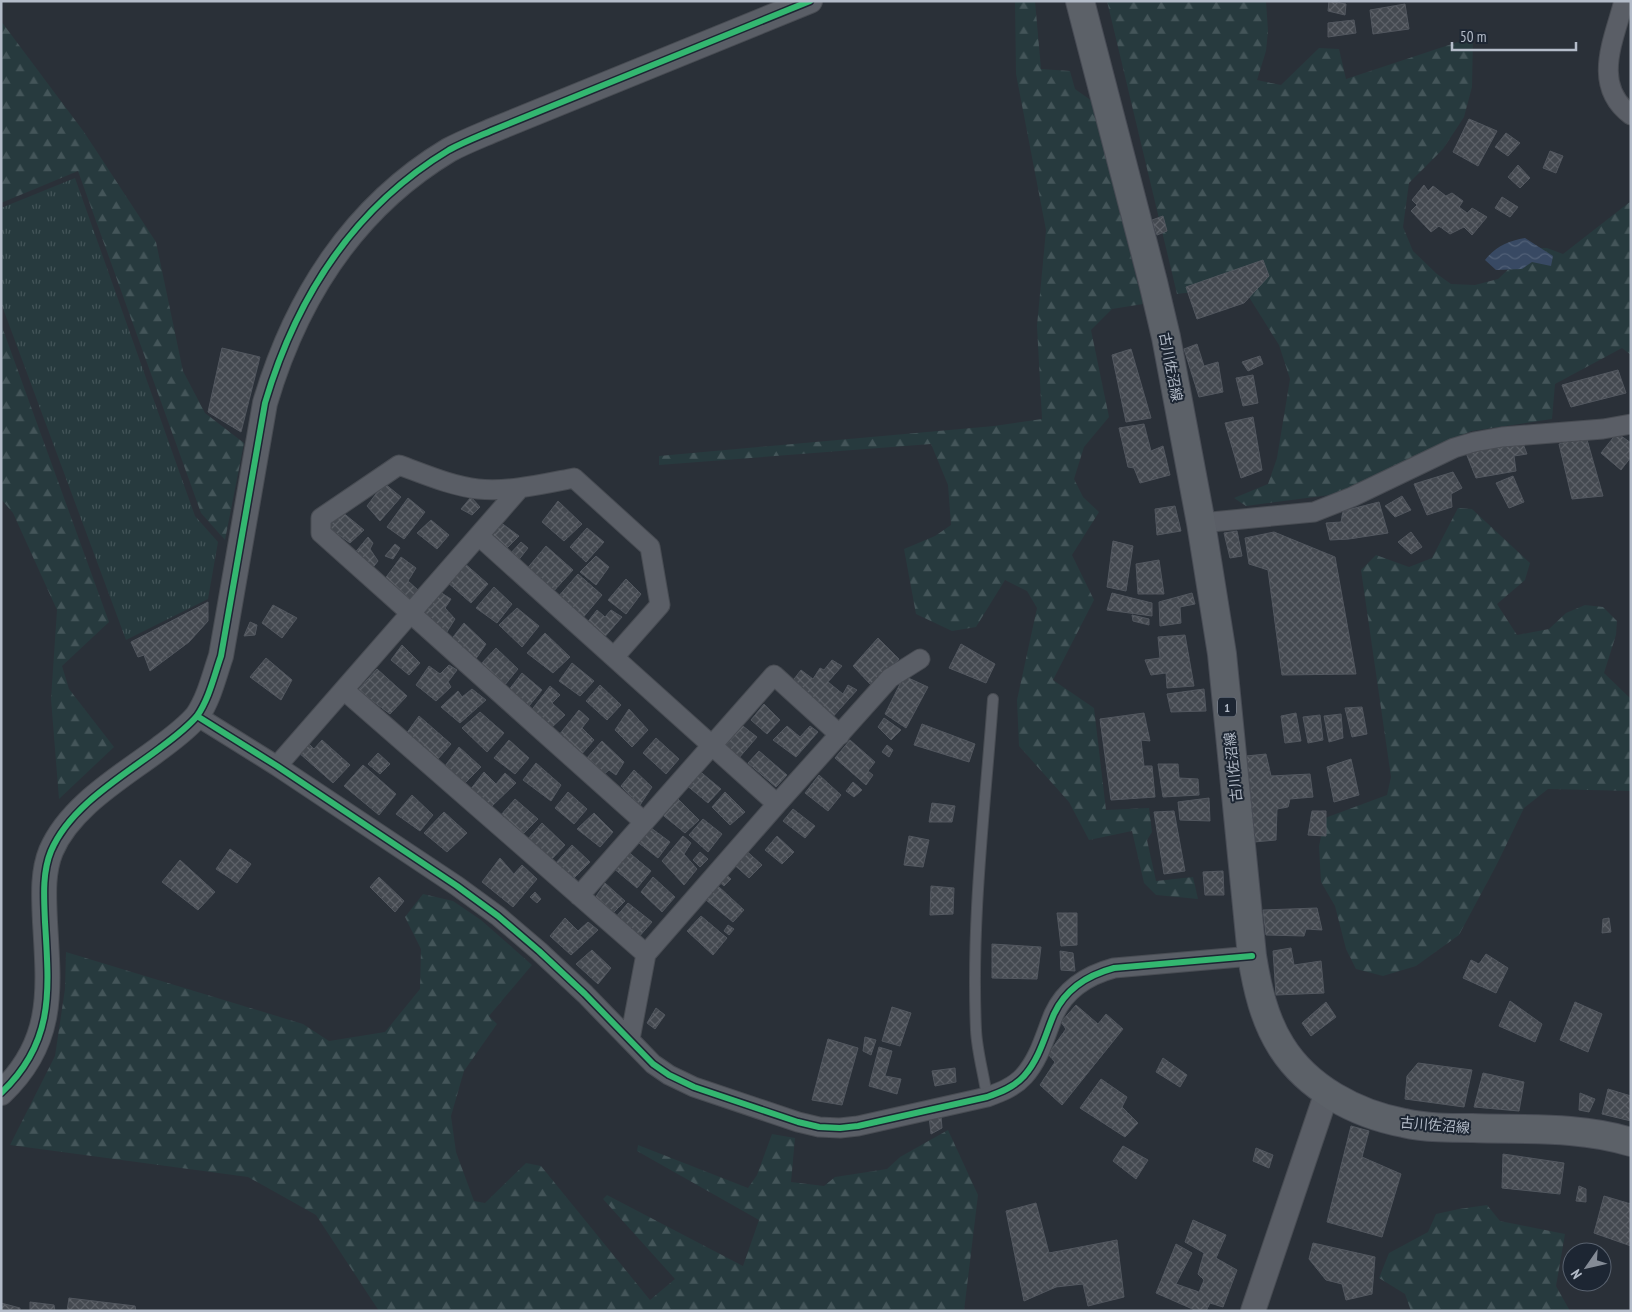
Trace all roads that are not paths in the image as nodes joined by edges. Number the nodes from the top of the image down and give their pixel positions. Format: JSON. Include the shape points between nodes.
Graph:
{"nodes":[{"id":1,"x":810,"y":1,"type":"edge"},
{"id":2,"x":1080,"y":1,"type":"edge"},
{"id":3,"x":1624,"y":1,"type":"edge"},
{"id":4,"x":1631,"y":115,"type":"edge"},
{"id":5,"x":1631,"y":424,"type":"edge"},
{"id":6,"x":520,"y":488,"type":"junction"},
{"id":7,"x":1201,"y":523,"type":"junction"},
{"id":8,"x":479,"y":536,"type":"junction"},
{"id":9,"x":411,"y":613,"type":"junction"},
{"id":10,"x":614,"y":657,"type":"junction"},
{"id":11,"x":920,"y":659,"type":"dead end"},
{"id":12,"x":344,"y":690,"type":"junction"},
{"id":13,"x":993,"y":699,"type":"dead end"},
{"id":14,"x":197,"y":716,"type":"junction"},
{"id":15,"x":840,"y":734,"type":"junction"},
{"id":16,"x":712,"y":745,"type":"junction"},
{"id":17,"x":277,"y":766,"type":"junction"},
{"id":18,"x":777,"y":804,"type":"junction"},
{"id":19,"x":644,"y":822,"type":"junction"},
{"id":20,"x":579,"y":896,"type":"junction"},
{"id":21,"x":646,"y":954,"type":"junction"},
{"id":22,"x":1252,"y":956,"type":"junction"},
{"id":23,"x":630,"y":1039,"type":"junction"},
{"id":24,"x":1327,"y":1092,"type":"junction"},
{"id":25,"x":1,"y":1093,"type":"edge"},
{"id":26,"x":987,"y":1097,"type":"junction"},
{"id":27,"x":1631,"y":1142,"type":"edge"},
{"id":28,"x":1253,"y":1311,"type":"edge"}],
"edges":[{"from":1,"to":14,"type":"street","via":[[450,150],[392,191],[368,213],[319,278],[273,375],[221,656]]},
{"from":2,"to":7,"type":"main road","name":"古川佐沼線","number":"1","via":[[1154,282]]},
{"from":3,"to":4,"type":"street","via":[[1607,79],[1621,107]]},
{"from":5,"to":7,"type":"street","via":[[1474,442],[1454,448],[1314,512]]},
{"from":6,"to":8,"type":"street"},
{"from":6,"to":9,"type":"street","via":[[478,489],[399,465],[321,518],[321,533]]},
{"from":6,"to":10,"type":"street","via":[[574,478],[650,547],[660,605]]},
{"from":7,"to":22,"type":"main road","name":"古川佐沼線","number":"1","via":[[1222,654]]},
{"from":8,"to":9,"type":"street"},
{"from":8,"to":10,"type":"street"},
{"from":9,"to":12,"type":"street"},
{"from":9,"to":19,"type":"street"},
{"from":10,"to":16,"type":"street"},
{"from":11,"to":15,"type":"street","via":[[890,678]]},
{"from":12,"to":17,"type":"street"},
{"from":12,"to":20,"type":"street"},
{"from":13,"to":26,"type":"lane","via":[[976,955],[976,1031]]},
{"from":14,"to":17,"type":"street"},
{"from":14,"to":25,"type":"street","via":[[75,815],[51,851],[44,898],[48,970],[46,1017],[30,1058]]},
{"from":15,"to":16,"type":"street","via":[[774,675]]},
{"from":15,"to":18,"type":"street"},
{"from":16,"to":18,"type":"street"},
{"from":16,"to":19,"type":"street"},
{"from":17,"to":23,"type":"street","via":[[498,916],[559,969]]},
{"from":18,"to":21,"type":"street"},
{"from":19,"to":20,"type":"street"},
{"from":20,"to":21,"type":"street"},
{"from":21,"to":23,"type":"street"},
{"from":22,"to":24,"type":"main road","name":"古川佐沼線","number":"1","via":[[1267,1016],[1281,1046],[1301,1070]]},
{"from":22,"to":26,"type":"street","via":[[1097,972],[1065,996],[1035,1062],[1023,1077],[1007,1090]]},
{"from":23,"to":26,"type":"street","via":[[653,1064],[694,1087],[819,1127],[858,1126]]},
{"from":24,"to":27,"type":"main road","name":"古川佐沼線","number":"1","via":[[1352,1106],[1404,1124],[1550,1129]]},
{"from":24,"to":28,"type":"street"}]}
